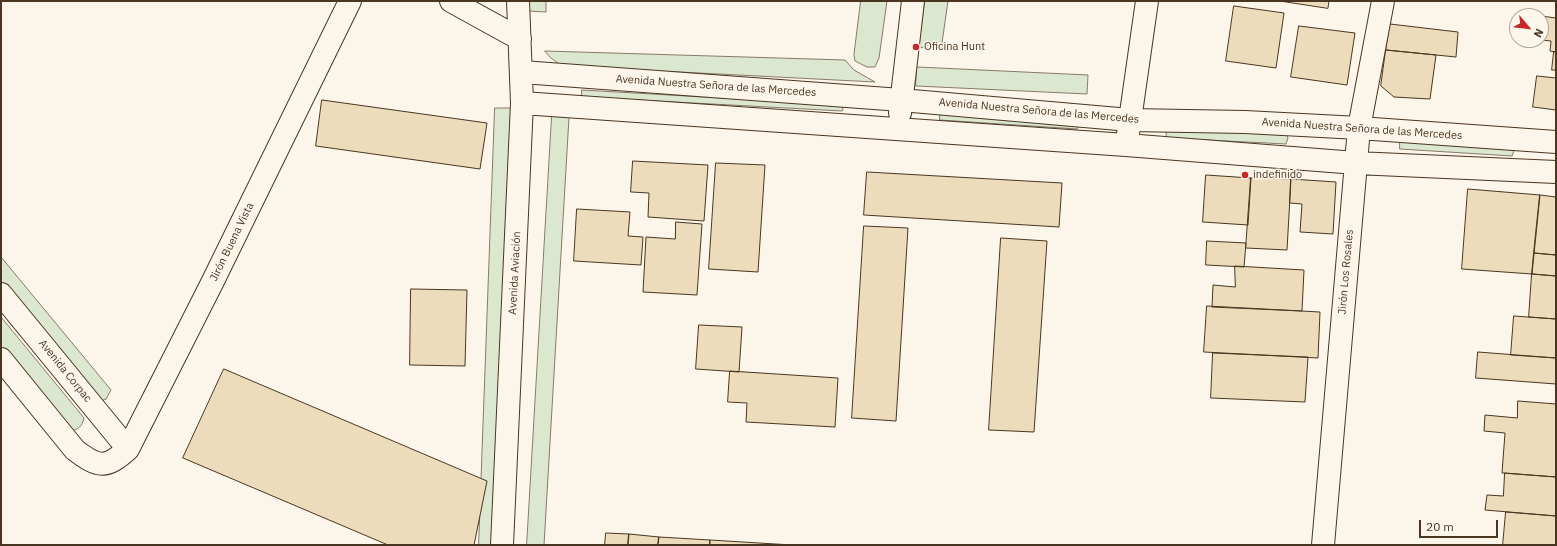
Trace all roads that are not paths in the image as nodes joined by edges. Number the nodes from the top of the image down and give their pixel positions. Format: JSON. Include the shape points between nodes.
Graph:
{"nodes":[{"id":1,"x":350,"y":1,"type":"edge"},
{"id":2,"x":451,"y":1,"type":"edge"},
{"id":3,"x":518,"y":1,"type":"edge"},
{"id":4,"x":913,"y":1,"type":"edge"},
{"id":5,"x":1147,"y":1,"type":"edge"},
{"id":6,"x":1382,"y":1,"type":"edge"},
{"id":7,"x":520,"y":39,"type":"junction"},
{"id":8,"x":522,"y":72,"type":"junction"},
{"id":9,"x":901,"y":100,"type":"junction"},
{"id":10,"x":522,"y":103,"type":"junction"},
{"id":11,"x":1130,"y":120,"type":"junction"},
{"id":12,"x":1359,"y":128,"type":"junction"},
{"id":13,"x":900,"y":130,"type":"junction"},
{"id":14,"x":1556,"y":142,"type":"edge"},
{"id":15,"x":1126,"y":145,"type":"junction"},
{"id":16,"x":1356,"y":163,"type":"junction"},
{"id":17,"x":1556,"y":172,"type":"edge"},
{"id":18,"x":1,"y":294,"type":"edge"},
{"id":19,"x":1,"y":359,"type":"edge"},
{"id":20,"x":128,"y":449,"type":"junction"},
{"id":21,"x":502,"y":545,"type":"edge"},
{"id":22,"x":1323,"y":545,"type":"edge"}],
"edges":[{"from":1,"to":20,"type":"street","name":"Jirón Buena Vista","via":[[214,281]]},
{"from":2,"to":7,"type":"street"},
{"from":3,"to":7,"type":"street","name":"Avenida Aviación"},
{"from":4,"to":9,"type":"street"},
{"from":5,"to":11,"type":"street"},
{"from":6,"to":12,"type":"street","name":"Jirón Los Rosales"},
{"from":7,"to":8,"type":"street","name":"Avenida Aviación"},
{"from":8,"to":9,"type":"street","name":"Avenida Nuestra Señora de las Mercedes"},
{"from":8,"to":10,"type":"street","name":"Avenida Aviación"},
{"from":9,"to":11,"type":"street","name":"Avenida Nuestra Señora de las Mercedes"},
{"from":9,"to":13,"type":"street"},
{"from":10,"to":13,"type":"street"},
{"from":10,"to":21,"type":"street","name":"Avenida Aviación"},
{"from":11,"to":12,"type":"street","name":"Avenida Nuestra Señora de las Mercedes","via":[[1245,122]]},
{"from":11,"to":15,"type":"street"},
{"from":12,"to":14,"type":"street","name":"Avenida Nuestra Señora de las Mercedes"},
{"from":12,"to":16,"type":"street","name":"Jirón Los Rosales"},
{"from":13,"to":15,"type":"street"},
{"from":15,"to":16,"type":"street"},
{"from":16,"to":17,"type":"street"},
{"from":16,"to":22,"type":"street","name":"Jirón Los Rosales"},
{"from":18,"to":20,"type":"street","name":"Avenida Corpac"},
{"from":19,"to":20,"type":"street","name":"Jirón Buena Vista","via":[[75,450],[89,460],[106,464],[116,460]]}]}
